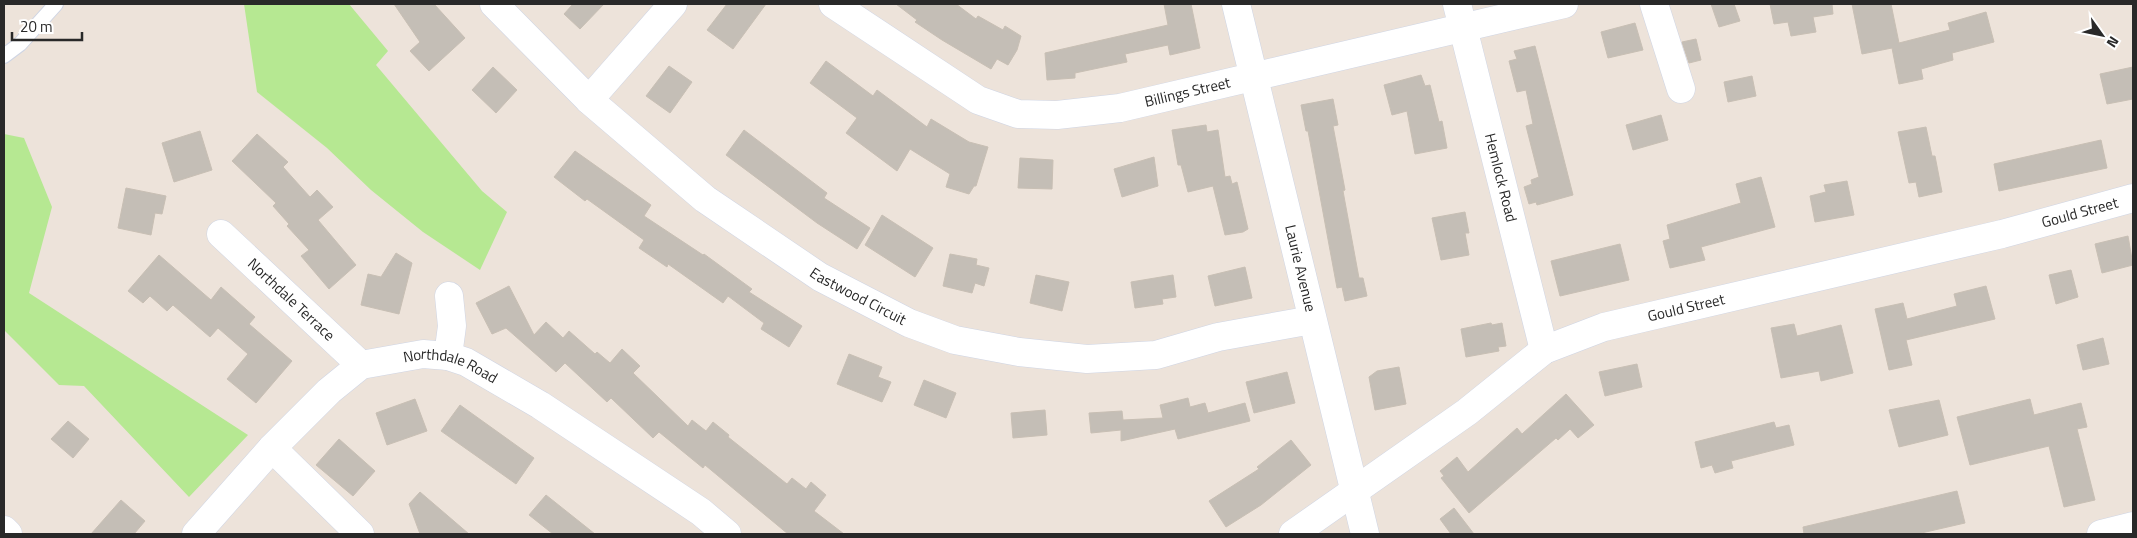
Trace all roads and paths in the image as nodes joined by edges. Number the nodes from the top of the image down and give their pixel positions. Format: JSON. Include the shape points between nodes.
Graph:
{"nodes":[{"id":1,"x":56,"y":4,"type":"edge"},
{"id":2,"x":494,"y":4,"type":"edge"},
{"id":3,"x":673,"y":4,"type":"edge"},
{"id":4,"x":833,"y":4,"type":"edge"},
{"id":5,"x":1236,"y":4,"type":"edge"},
{"id":6,"x":1564,"y":4,"type":"edge"},
{"id":7,"x":1654,"y":4,"type":"edge"},
{"id":8,"x":1459,"y":16,"type":"edge"},
{"id":9,"x":4,"y":56,"type":"edge"},
{"id":10,"x":1253,"y":78,"type":"junction"},
{"id":11,"x":1681,"y":89,"type":"dead end"},
{"id":12,"x":589,"y":100,"type":"junction"},
{"id":13,"x":2133,"y":198,"type":"edge"},
{"id":14,"x":221,"y":234,"type":"dead end"},
{"id":15,"x":449,"y":296,"type":"dead end"},
{"id":16,"x":1312,"y":320,"type":"junction"},
{"id":17,"x":1544,"y":350,"type":"junction"},
{"id":18,"x":448,"y":356,"type":"junction"},
{"id":19,"x":361,"y":365,"type":"junction"},
{"id":20,"x":272,"y":448,"type":"junction"},
{"id":21,"x":1354,"y":492,"type":"junction"},
{"id":22,"x":2133,"y":526,"type":"edge"},
{"id":23,"x":4,"y":530,"type":"edge"},
{"id":24,"x":8,"y":534,"type":"edge"},
{"id":25,"x":196,"y":534,"type":"edge"},
{"id":26,"x":360,"y":534,"type":"edge"},
{"id":27,"x":727,"y":534,"type":"edge"},
{"id":28,"x":1294,"y":534,"type":"edge"},
{"id":29,"x":1365,"y":534,"type":"edge"},
{"id":30,"x":2101,"y":534,"type":"edge"}],
"edges":[{"from":1,"to":9,"type":"lane","via":[[20,44]]},
{"from":2,"to":12,"type":"street","name":"Eastwood Circuit"},
{"from":3,"to":12,"type":"street"},
{"from":4,"to":10,"type":"street","name":"Billings Street","via":[[978,100],[1018,114],[1120,108]]},
{"from":5,"to":10,"type":"street","name":"Laurie Avenue"},
{"from":6,"to":8,"type":"street","name":"Billings Street"},
{"from":7,"to":11,"type":"street"},
{"from":8,"to":10,"type":"street","name":"Billings Street"},
{"from":8,"to":17,"type":"street","name":"Hemlock Road"},
{"from":10,"to":16,"type":"street","name":"Laurie Avenue"},
{"from":12,"to":16,"type":"street","name":"Eastwood Circuit","via":[[705,199],[820,277],[908,323],[955,340],[1019,352],[1087,359],[1156,354],[1218,337]]},
{"from":13,"to":17,"type":"street","name":"Gould Street","via":[[2002,234],[1604,327]]},
{"from":14,"to":19,"type":"street","name":"Northdale Terrace"},
{"from":15,"to":18,"type":"street","via":[[452,326]]},
{"from":16,"to":21,"type":"street","name":"Laurie Avenue"},
{"from":17,"to":21,"type":"street","name":"Gould Street","via":[[1467,412]]},
{"from":18,"to":19,"type":"street","name":"Northdale Road","via":[[423,354]]},
{"from":18,"to":27,"type":"street","name":"Northdale Road","via":[[466,362],[540,406],[701,512]]},
{"from":19,"to":20,"type":"street","name":"Northdale Road","via":[[329,391]]},
{"from":20,"to":25,"type":"street","name":"Northdale Road"},
{"from":20,"to":26,"type":"street"},
{"from":21,"to":28,"type":"street","name":"Gould Street"},
{"from":21,"to":29,"type":"street","name":"Laurie Avenue"},
{"from":22,"to":30,"type":"street"},
{"from":23,"to":24,"type":"street"}]}
